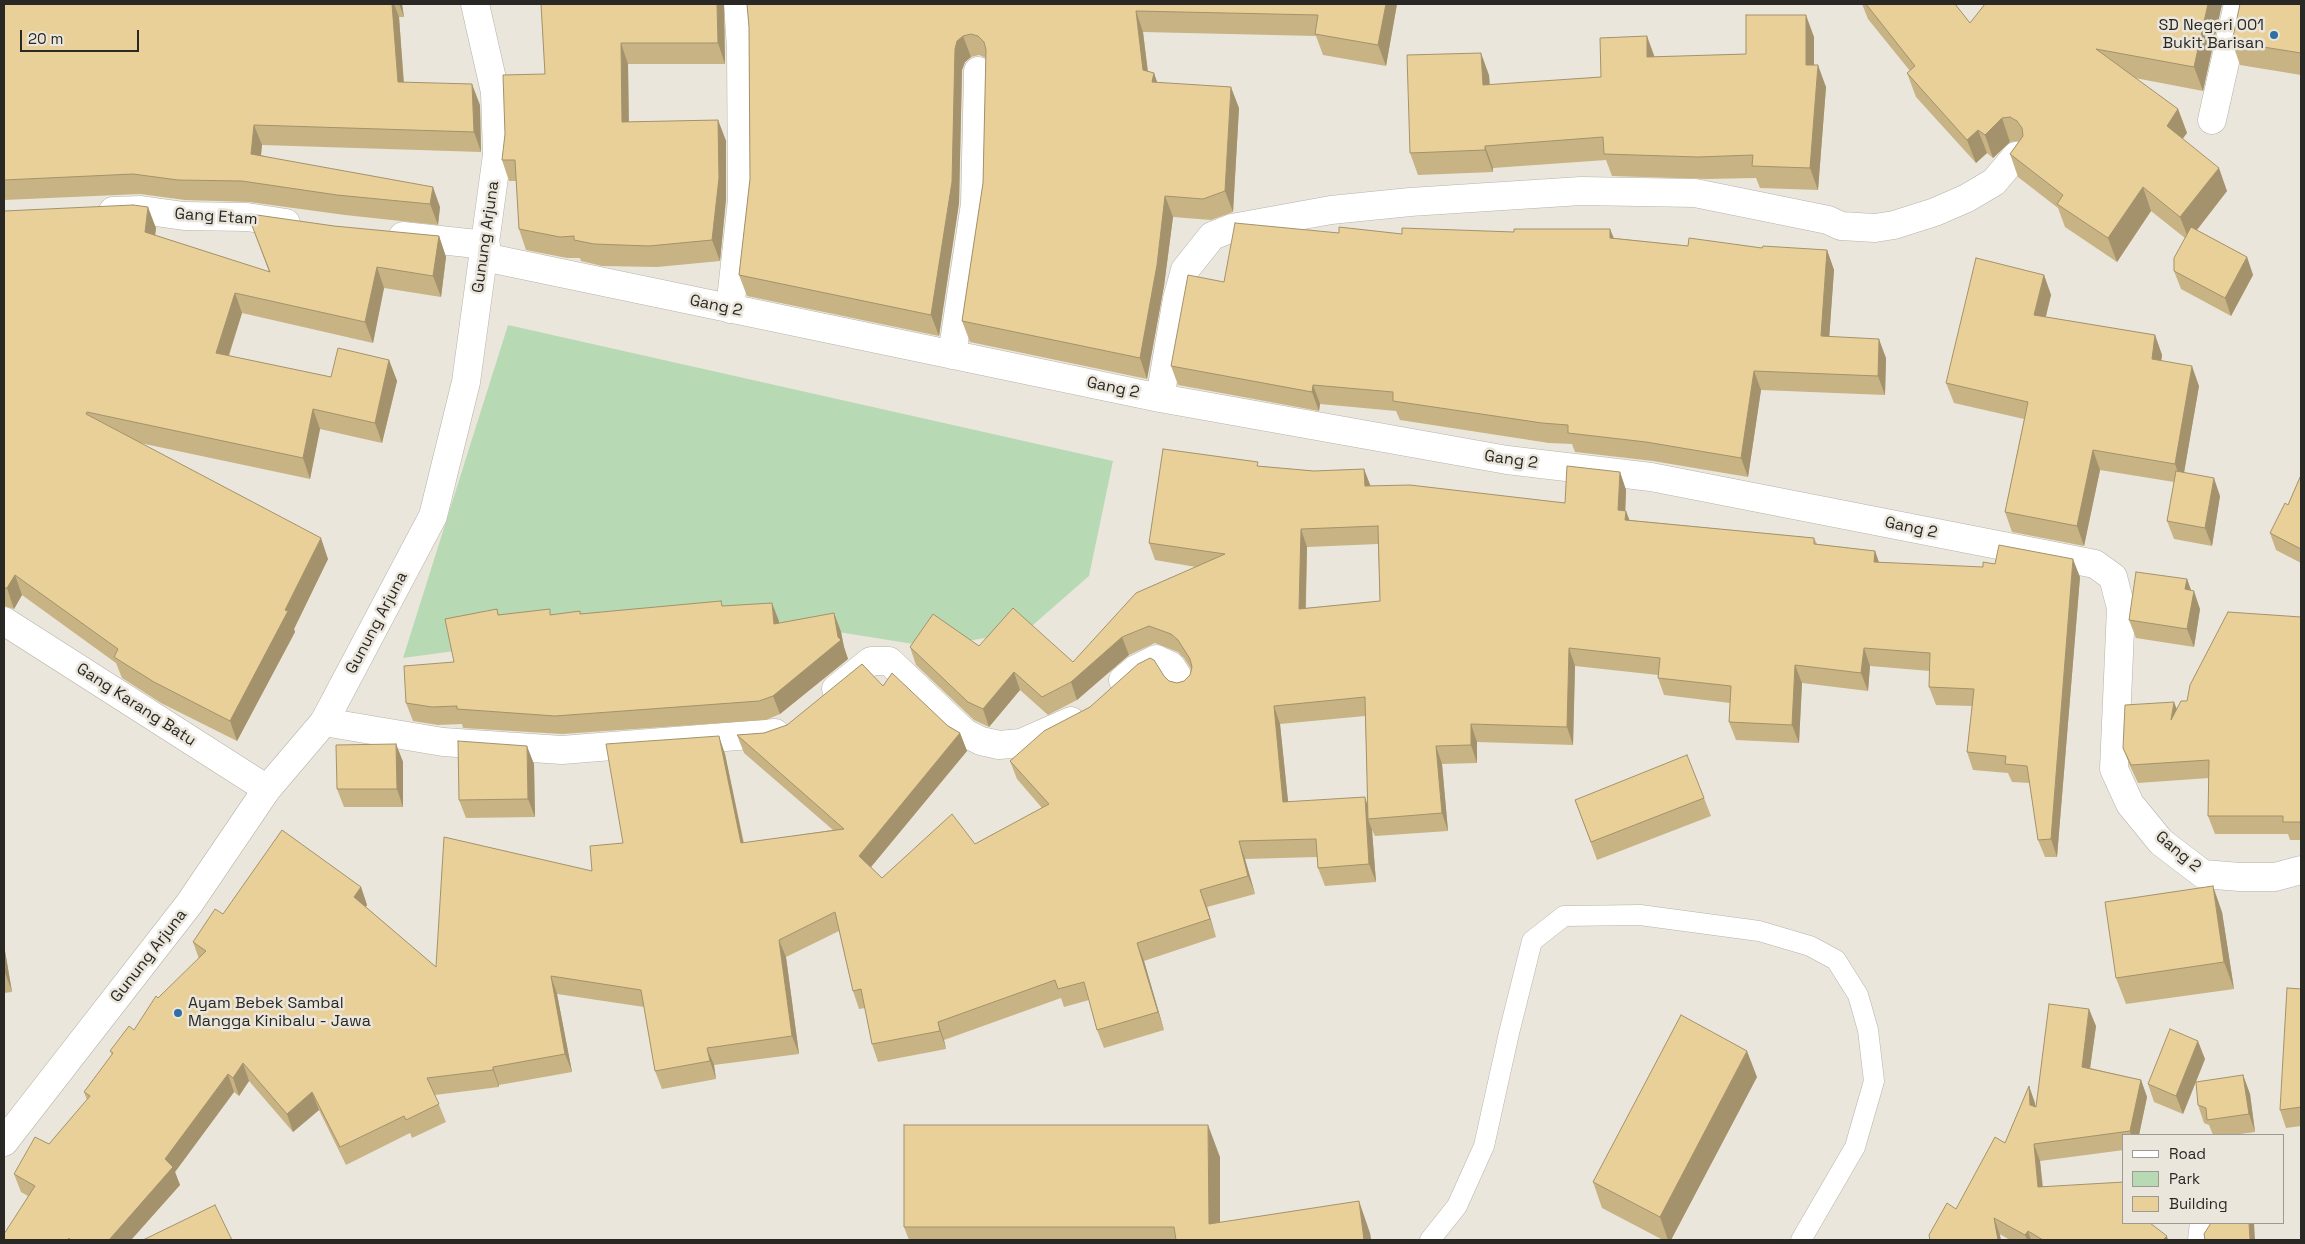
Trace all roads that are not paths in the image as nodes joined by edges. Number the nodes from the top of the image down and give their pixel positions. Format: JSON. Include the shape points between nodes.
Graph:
{"nodes":[{"id":1,"x":475,"y":4,"type":"edge"},
{"id":2,"x":738,"y":4,"type":"edge"},
{"id":3,"x":2238,"y":4,"type":"edge"},
{"id":4,"x":978,"y":71,"type":"dead end"},
{"id":5,"x":2212,"y":120,"type":"dead end"},
{"id":6,"x":2016,"y":156,"type":"edge"},
{"id":7,"x":84,"y":213,"type":"edge"},
{"id":8,"x":310,"y":227,"type":"edge"},
{"id":9,"x":381,"y":234,"type":"edge"},
{"id":10,"x":485,"y":251,"type":"junction"},
{"id":11,"x":730,"y":309,"type":"junction"},
{"id":12,"x":952,"y":355,"type":"junction"},
{"id":13,"x":1160,"y":398,"type":"junction"},
{"id":14,"x":4,"y":621,"type":"edge"},
{"id":15,"x":1183,"y":685,"type":"edge"},
{"id":16,"x":816,"y":705,"type":"edge"},
{"id":17,"x":324,"y":722,"type":"junction"},
{"id":18,"x":794,"y":723,"type":"edge"},
{"id":19,"x":267,"y":789,"type":"junction"},
{"id":20,"x":2301,"y":870,"type":"edge"},
{"id":21,"x":4,"y":1142,"type":"edge"},
{"id":22,"x":2204,"y":1224,"type":"edge"},
{"id":23,"x":1430,"y":1240,"type":"edge"},
{"id":24,"x":1801,"y":1240,"type":"edge"},
{"id":25,"x":2202,"y":1240,"type":"edge"}],
"edges":[{"from":1,"to":10,"type":"street","name":"Gunung Arjuna","via":[[495,92],[497,155]]},
{"from":2,"to":11,"type":"street","via":[[742,200]]},
{"from":3,"to":5,"type":"street"},
{"from":4,"to":12,"type":"street","via":[[975,204]]},
{"from":6,"to":13,"type":"street","via":[[1994,182],[1967,198],[1935,212],[1875,228],[1849,227],[1695,192],[1581,191],[1331,210],[1232,228],[1212,236],[1184,270]]},
{"from":7,"to":8,"type":"street","name":"Gang Etam","via":[[141,210],[184,216],[247,217]]},
{"from":9,"to":10,"type":"street"},
{"from":10,"to":11,"type":"street","name":"Gang 2"},
{"from":10,"to":17,"type":"street","name":"Gunung Arjuna","via":[[466,382],[433,516]]},
{"from":11,"to":12,"type":"street","name":"Gang 2"},
{"from":12,"to":13,"type":"street","name":"Gang 2"},
{"from":13,"to":20,"type":"street","name":"Gang 2","via":[[1506,460],[1651,477],[2095,564],[2113,578],[2121,608],[2114,769],[2130,804],[2161,842],[2203,874],[2276,877]]},
{"from":14,"to":19,"type":"street","name":"Gang Karang Batu"},
{"from":15,"to":16,"type":"street","via":[[1171,666],[1156,659],[1136,669],[1086,713],[1021,743],[998,745],[965,733],[889,661],[872,661]]},
{"from":17,"to":18,"type":"street","via":[[443,742],[562,750],[769,735]]},
{"from":17,"to":19,"type":"street","name":"Gunung Arjuna"},
{"from":19,"to":21,"type":"street","name":"Gunung Arjuna","via":[[189,904]]},
{"from":22,"to":25,"type":"street"},
{"from":23,"to":24,"type":"lane","via":[[1457,1206],[1484,1146],[1532,941],[1564,916],[1640,915],[1759,931],[1810,946],[1836,960],[1858,995],[1868,1030],[1874,1081],[1855,1147]]}]}
